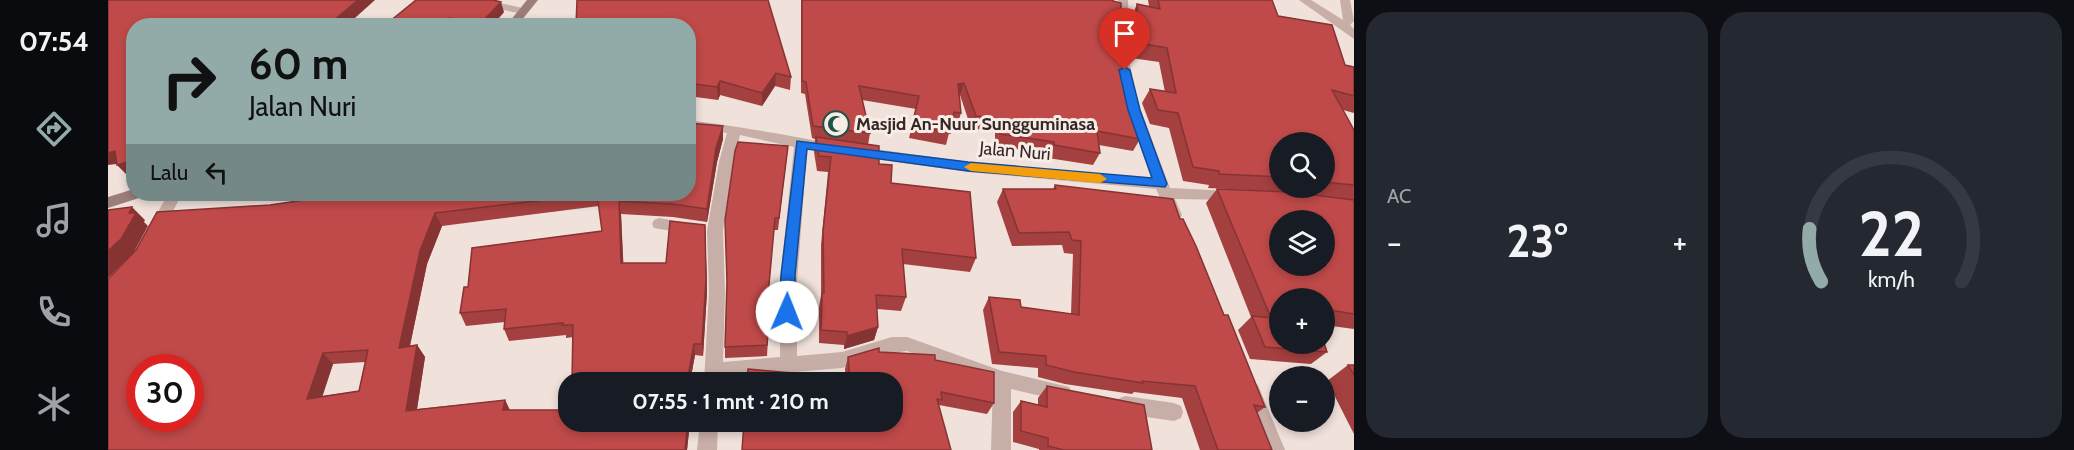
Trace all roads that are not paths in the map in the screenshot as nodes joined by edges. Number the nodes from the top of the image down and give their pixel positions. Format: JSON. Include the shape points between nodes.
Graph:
{"nodes":[{"id":1,"x":470,"y":0,"type":"edge"},
{"id":2,"x":533,"y":0,"type":"edge"},
{"id":3,"x":1123,"y":0,"type":"edge"},
{"id":4,"x":1304,"y":0,"type":"edge"},
{"id":5,"x":1345,"y":0,"type":"edge"},
{"id":6,"x":523,"y":11,"type":"junction"},
{"id":7,"x":517,"y":18,"type":"edge"},
{"id":8,"x":1344,"y":25,"type":"junction"},
{"id":9,"x":1354,"y":36,"type":"edge"},
{"id":10,"x":696,"y":125,"type":"edge"},
{"id":11,"x":735,"y":129,"type":"junction"},
{"id":12,"x":801,"y":144,"type":"junction"},
{"id":13,"x":1163,"y":189,"type":"junction"},
{"id":14,"x":126,"y":196,"type":"edge"},
{"id":15,"x":1243,"y":197,"type":"edge"},
{"id":16,"x":171,"y":201,"type":"edge"},
{"id":17,"x":108,"y":202,"type":"edge"},
{"id":18,"x":659,"y":224,"type":"dead end"},
{"id":19,"x":715,"y":231,"type":"junction"},
{"id":20,"x":1184,"y":233,"type":"edge"},
{"id":21,"x":147,"y":246,"type":"edge"},
{"id":22,"x":789,"y":366,"type":"junction"},
{"id":23,"x":714,"y":372,"type":"edge"},
{"id":24,"x":748,"y":372,"type":"edge"},
{"id":25,"x":1245,"y":375,"type":"edge"},
{"id":26,"x":1002,"y":379,"type":"junction"},
{"id":27,"x":1076,"y":396,"type":"edge"},
{"id":28,"x":1107,"y":401,"type":"edge"},
{"id":29,"x":1174,"y":412,"type":"dead end"},
{"id":30,"x":709,"y":432,"type":"edge"},
{"id":31,"x":707,"y":450,"type":"edge"},
{"id":32,"x":1000,"y":450,"type":"edge"},
{"id":33,"x":1275,"y":450,"type":"edge"}],
"edges":[{"from":1,"to":6,"type":"street"},
{"from":2,"to":6,"type":"street"},
{"from":3,"to":13,"type":"street","via":[[1126,82]]},
{"from":4,"to":8,"type":"street"},
{"from":5,"to":8,"type":"street","via":[[1350,18]]},
{"from":6,"to":7,"type":"street"},
{"from":8,"to":9,"type":"street"},
{"from":10,"to":11,"type":"street","name":"Jalan Nuri"},
{"from":11,"to":12,"type":"street","name":"Jalan Nuri"},
{"from":11,"to":19,"type":"street"},
{"from":12,"to":13,"type":"street","name":"Jalan Nuri"},
{"from":12,"to":22,"type":"street","via":[[788,275]]},
{"from":13,"to":15,"type":"street","name":"Jalan Nuri"},
{"from":13,"to":20,"type":"street"},
{"from":14,"to":17,"type":"street"},
{"from":16,"to":21,"type":"street"},
{"from":18,"to":19,"type":"street"},
{"from":19,"to":23,"type":"street"},
{"from":22,"to":24,"type":"street"},
{"from":22,"to":26,"type":"street","via":[[842,360],[908,344]]},
{"from":25,"to":33,"type":"street"},
{"from":26,"to":27,"type":"street"},
{"from":26,"to":32,"type":"street"},
{"from":28,"to":29,"type":"street"},
{"from":30,"to":31,"type":"street"}]}
